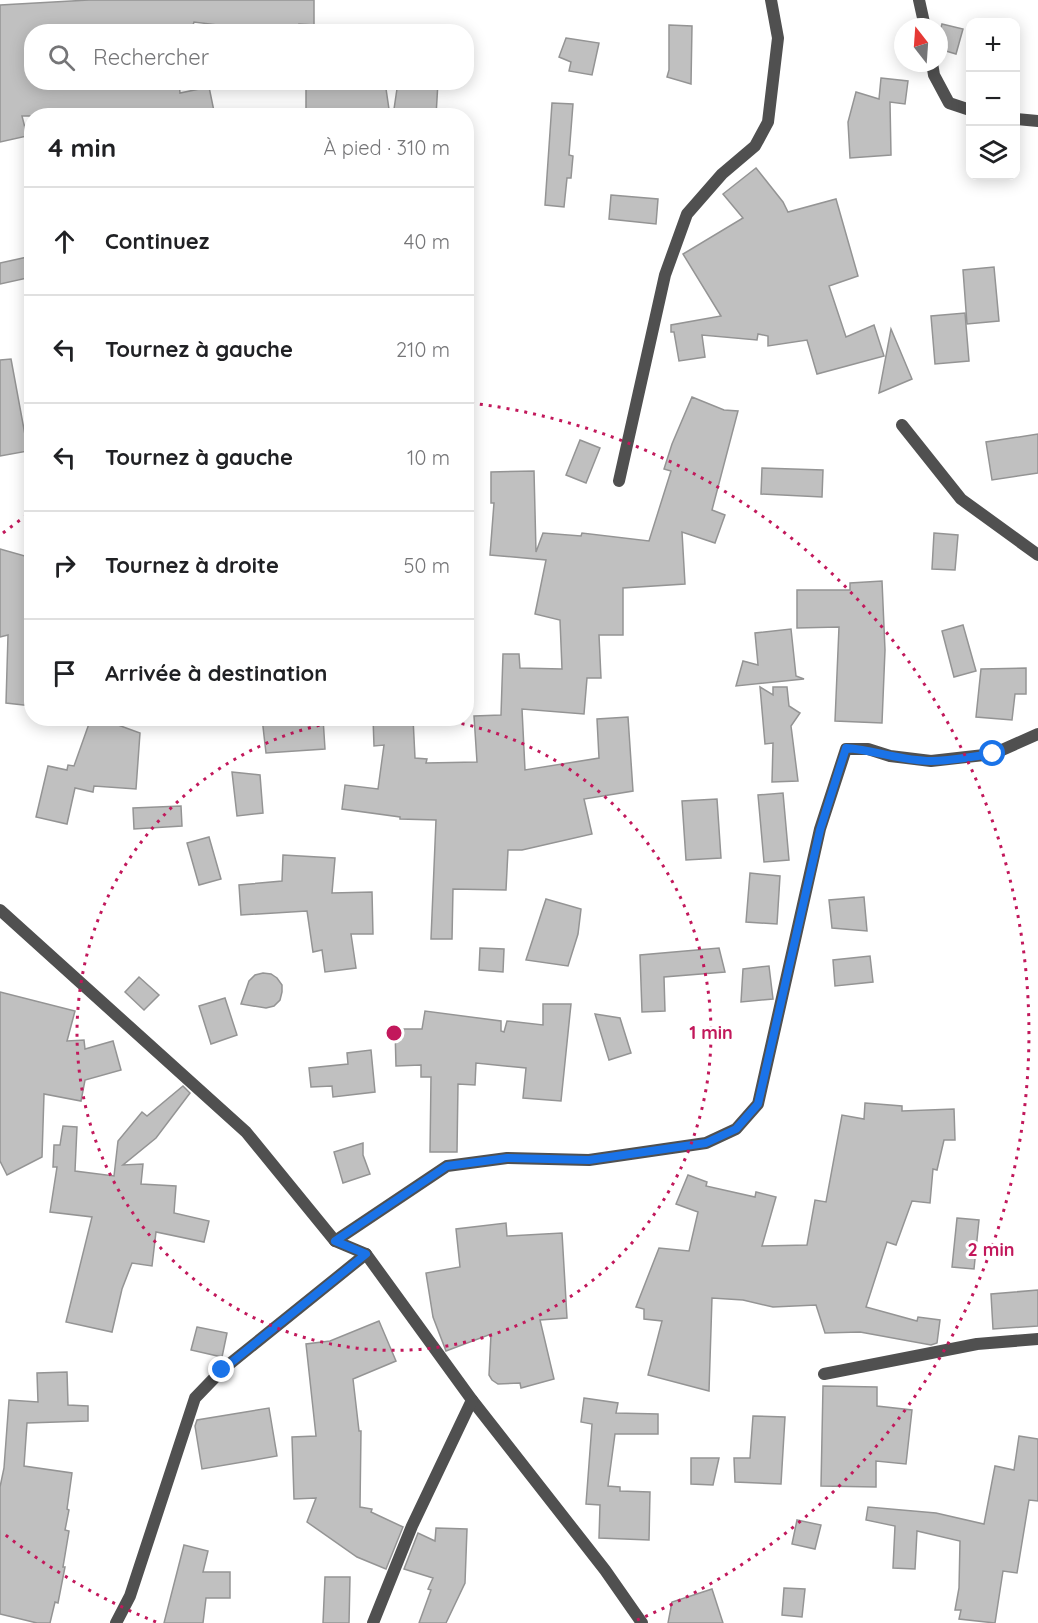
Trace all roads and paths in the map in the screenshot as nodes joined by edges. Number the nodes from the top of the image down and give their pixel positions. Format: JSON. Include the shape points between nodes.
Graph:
{"nodes":[{"id":1,"x":771,"y":0,"type":"edge"},
{"id":2,"x":919,"y":0,"type":"edge"},
{"id":3,"x":924,"y":18,"type":"edge"},
{"id":4,"x":934,"y":72,"type":"edge"},
{"id":5,"x":966,"y":109,"type":"edge"},
{"id":6,"x":1020,"y":119,"type":"edge"},
{"id":7,"x":1038,"y":122,"type":"edge"},
{"id":8,"x":902,"y":424,"type":"dead end"},
{"id":9,"x":619,"y":481,"type":"dead end"},
{"id":10,"x":1038,"y":555,"type":"edge"},
{"id":11,"x":1038,"y":734,"type":"edge"},
{"id":12,"x":0,"y":910,"type":"edge"},
{"id":13,"x":335,"y":1241,"type":"junction"},
{"id":14,"x":366,"y":1254,"type":"junction"},
{"id":15,"x":1038,"y":1339,"type":"edge"},
{"id":16,"x":824,"y":1374,"type":"dead end"},
{"id":17,"x":472,"y":1400,"type":"junction"},
{"id":18,"x":116,"y":1623,"type":"edge"},
{"id":19,"x":373,"y":1623,"type":"edge"},
{"id":20,"x":642,"y":1623,"type":"edge"}],
"edges":[{"from":1,"to":9,"type":"street","via":[[778,38],[768,122],[755,146],[722,174],[687,213],[665,275]]},
{"from":2,"to":3,"type":"street"},
{"from":4,"to":5,"type":"street","via":[[949,103]]},
{"from":6,"to":7,"type":"street"},
{"from":8,"to":10,"type":"street","via":[[961,499]]},
{"from":11,"to":13,"type":"street","via":[[993,754],[931,761],[846,748],[820,830],[758,1104],[736,1129],[706,1143],[589,1160],[507,1158],[447,1166]]},
{"from":12,"to":13,"type":"street","via":[[246,1132]]},
{"from":13,"to":14,"type":"street"},
{"from":14,"to":17,"type":"street"},
{"from":14,"to":18,"type":"street","via":[[222,1370],[195,1398],[130,1596]]},
{"from":15,"to":16,"type":"street","via":[[976,1344]]},
{"from":17,"to":19,"type":"street","via":[[412,1526]]},
{"from":17,"to":20,"type":"street"}]}
